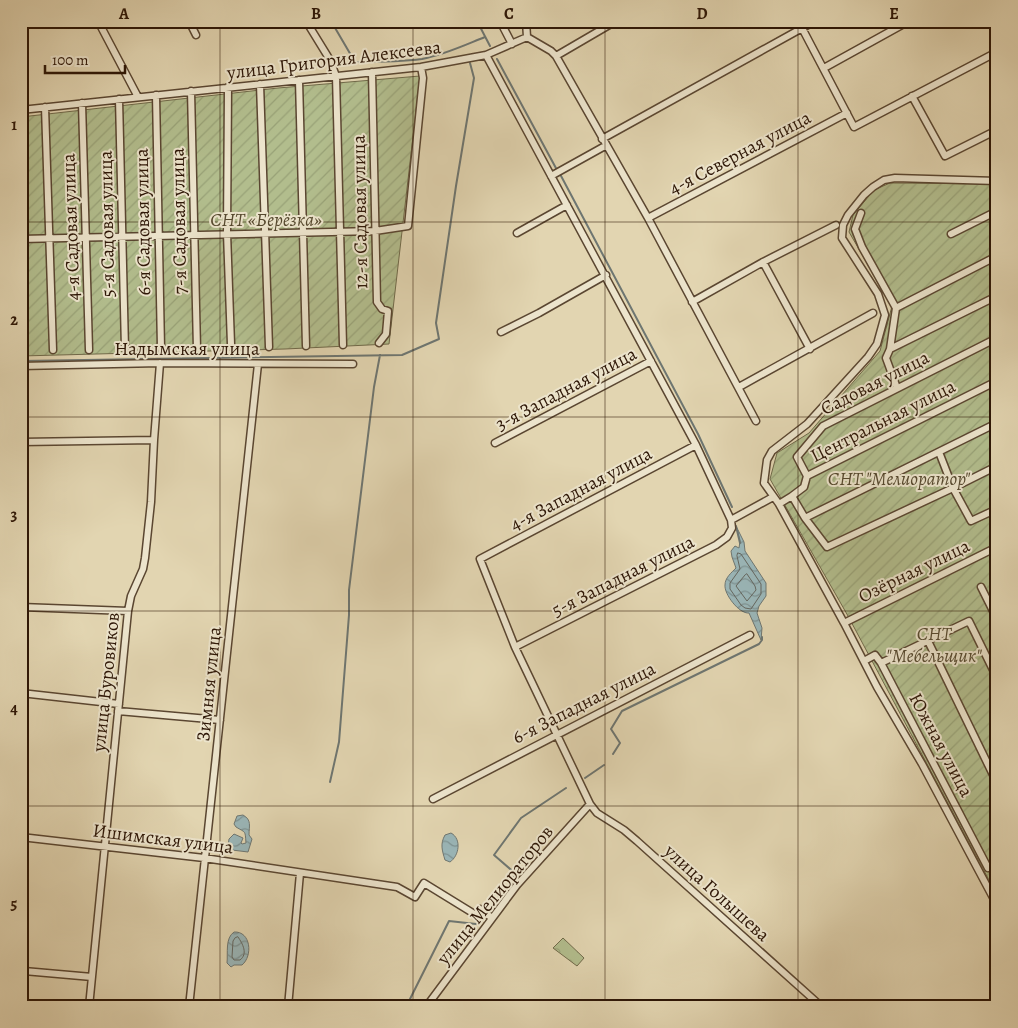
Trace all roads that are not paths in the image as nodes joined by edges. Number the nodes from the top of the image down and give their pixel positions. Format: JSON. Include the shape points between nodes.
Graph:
{"nodes":[{"id":1,"x":98,"y":21,"type":"edge"},
{"id":2,"x":189,"y":21,"type":"edge"},
{"id":3,"x":306,"y":21,"type":"edge"},
{"id":4,"x":500,"y":21,"type":"edge"},
{"id":5,"x":526,"y":21,"type":"edge"},
{"id":6,"x":616,"y":21,"type":"edge"},
{"id":7,"x":815,"y":21,"type":"edge"},
{"id":8,"x":909,"y":21,"type":"edge"},
{"id":9,"x":802,"y":28,"type":"junction"},
{"id":10,"x":196,"y":34,"type":"dead end"},
{"id":11,"x":527,"y":37,"type":"junction"},
{"id":12,"x":512,"y":44,"type":"junction"},
{"id":13,"x":997,"y":52,"type":"edge"},
{"id":14,"x":486,"y":55,"type":"junction"},
{"id":15,"x":556,"y":56,"type":"junction"},
{"id":16,"x":421,"y":67,"type":"junction"},
{"id":17,"x":824,"y":68,"type":"junction"},
{"id":18,"x":372,"y":72,"type":"junction"},
{"id":19,"x":336,"y":76,"type":"junction"},
{"id":20,"x":299,"y":80,"type":"junction"},
{"id":21,"x":260,"y":84,"type":"junction"},
{"id":22,"x":228,"y":87,"type":"junction"},
{"id":23,"x":191,"y":91,"type":"junction"},
{"id":24,"x":156,"y":95,"type":"junction"},
{"id":25,"x":912,"y":96,"type":"junction"},
{"id":26,"x":138,"y":97,"type":"junction"},
{"id":27,"x":119,"y":99,"type":"junction"},
{"id":28,"x":82,"y":103,"type":"junction"},
{"id":29,"x":46,"y":107,"type":"junction"},
{"id":30,"x":21,"y":110,"type":"edge"},
{"id":31,"x":846,"y":113,"type":"junction"},
{"id":32,"x":997,"y":130,"type":"edge"},
{"id":33,"x":604,"y":142,"type":"junction"},
{"id":34,"x":550,"y":176,"type":"junction"},
{"id":35,"x":997,"y":181,"type":"edge"},
{"id":36,"x":567,"y":205,"type":"junction"},
{"id":37,"x":997,"y":212,"type":"edge"},
{"id":38,"x":861,"y":213,"type":"dead end"},
{"id":39,"x":648,"y":218,"type":"junction"},
{"id":40,"x":836,"y":225,"type":"dead end"},
{"id":41,"x":375,"y":231,"type":"junction"},
{"id":42,"x":303,"y":232,"type":"junction"},
{"id":43,"x":339,"y":232,"type":"junction"},
{"id":44,"x":227,"y":233,"type":"junction"},
{"id":45,"x":266,"y":233,"type":"junction"},
{"id":46,"x":516,"y":233,"type":"dead end"},
{"id":47,"x":951,"y":234,"type":"dead end"},
{"id":48,"x":194,"y":235,"type":"junction"},
{"id":49,"x":122,"y":236,"type":"junction"},
{"id":50,"x":158,"y":236,"type":"junction"},
{"id":51,"x":87,"y":237,"type":"junction"},
{"id":52,"x":50,"y":238,"type":"junction"},
{"id":53,"x":21,"y":239,"type":"edge"},
{"id":54,"x":997,"y":256,"type":"edge"},
{"id":55,"x":763,"y":262,"type":"junction"},
{"id":56,"x":606,"y":275,"type":"junction"},
{"id":57,"x":997,"y":296,"type":"edge"},
{"id":58,"x":692,"y":302,"type":"junction"},
{"id":59,"x":896,"y":308,"type":"junction"},
{"id":60,"x":873,"y":313,"type":"dead end"},
{"id":61,"x":501,"y":332,"type":"dead end"},
{"id":62,"x":997,"y":338,"type":"edge"},
{"id":63,"x":379,"y":343,"type":"dead end"},
{"id":64,"x":230,"y":344,"type":"dead end"},
{"id":65,"x":343,"y":345,"type":"dead end"},
{"id":66,"x":306,"y":346,"type":"dead end"},
{"id":67,"x":269,"y":347,"type":"dead end"},
{"id":68,"x":161,"y":348,"type":"dead end"},
{"id":69,"x":125,"y":349,"type":"dead end"},
{"id":70,"x":197,"y":349,"type":"dead end"},
{"id":71,"x":810,"y":349,"type":"junction"},
{"id":72,"x":890,"y":349,"type":"junction"},
{"id":73,"x":53,"y":350,"type":"dead end"},
{"id":74,"x":89,"y":350,"type":"dead end"},
{"id":75,"x":651,"y":361,"type":"junction"},
{"id":76,"x":160,"y":363,"type":"junction"},
{"id":77,"x":258,"y":364,"type":"junction"},
{"id":78,"x":352,"y":364,"type":"dead end"},
{"id":79,"x":21,"y":366,"type":"edge"},
{"id":80,"x":997,"y":381,"type":"edge"},
{"id":81,"x":739,"y":387,"type":"junction"},
{"id":82,"x":897,"y":388,"type":"junction"},
{"id":83,"x":756,"y":421,"type":"dead end"},
{"id":84,"x":997,"y":423,"type":"edge"},
{"id":85,"x":154,"y":440,"type":"junction"},
{"id":86,"x":21,"y":442,"type":"edge"},
{"id":87,"x":495,"y":443,"type":"dead end"},
{"id":88,"x":696,"y":445,"type":"junction"},
{"id":89,"x":939,"y":452,"type":"junction"},
{"id":90,"x":997,"y":466,"type":"edge"},
{"id":91,"x":807,"y":476,"type":"junction"},
{"id":92,"x":953,"y":488,"type":"junction"},
{"id":93,"x":792,"y":496,"type":"junction"},
{"id":94,"x":773,"y":497,"type":"junction"},
{"id":95,"x":779,"y":504,"type":"junction"},
{"id":96,"x":997,"y":509,"type":"edge"},
{"id":97,"x":805,"y":518,"type":"junction"},
{"id":98,"x":731,"y":520,"type":"junction"},
{"id":99,"x":997,"y":547,"type":"edge"},
{"id":100,"x":982,"y":587,"type":"dead end"},
{"id":101,"x":21,"y":607,"type":"edge"},
{"id":102,"x":128,"y":611,"type":"junction"},
{"id":103,"x":997,"y":618,"type":"edge"},
{"id":104,"x":844,"y":623,"type":"junction"},
{"id":105,"x":750,"y":635,"type":"dead end"},
{"id":106,"x":928,"y":641,"type":"junction"},
{"id":107,"x":515,"y":647,"type":"junction"},
{"id":108,"x":864,"y":661,"type":"junction"},
{"id":109,"x":881,"y":663,"type":"junction"},
{"id":110,"x":997,"y":678,"type":"edge"},
{"id":111,"x":21,"y":693,"type":"edge"},
{"id":112,"x":119,"y":708,"type":"junction"},
{"id":113,"x":220,"y":720,"type":"junction"},
{"id":114,"x":556,"y":735,"type":"junction"},
{"id":115,"x":997,"y":783,"type":"edge"},
{"id":116,"x":433,"y":799,"type":"dead end"},
{"id":117,"x":590,"y":804,"type":"junction"},
{"id":118,"x":21,"y":838,"type":"edge"},
{"id":119,"x":105,"y":848,"type":"junction"},
{"id":120,"x":204,"y":858,"type":"junction"},
{"id":121,"x":997,"y":864,"type":"edge"},
{"id":122,"x":300,"y":873,"type":"junction"},
{"id":123,"x":997,"y":905,"type":"edge"},
{"id":124,"x":492,"y":918,"type":"junction"},
{"id":125,"x":24,"y":970,"type":"dead end"},
{"id":126,"x":92,"y":977,"type":"junction"},
{"id":127,"x":89,"y":1007,"type":"edge"},
{"id":128,"x":189,"y":1007,"type":"edge"},
{"id":129,"x":288,"y":1007,"type":"edge"},
{"id":130,"x":426,"y":1007,"type":"edge"},
{"id":131,"x":822,"y":1007,"type":"edge"}],
"edges":[{"from":1,"to":26,"type":"street"},
{"from":2,"to":10,"type":"street"},
{"from":3,"to":19,"type":"street"},
{"from":4,"to":12,"type":"street"},
{"from":5,"to":11,"type":"street"},
{"from":6,"to":15,"type":"street"},
{"from":7,"to":9,"type":"street"},
{"from":8,"to":17,"type":"street"},
{"from":9,"to":17,"type":"street"},
{"from":9,"to":33,"type":"street"},
{"from":11,"to":12,"type":"street","name":"улица Григория Алексеева"},
{"from":11,"to":15,"type":"street"},
{"from":12,"to":14,"type":"street","name":"улица Григория Алексеева"},
{"from":13,"to":25,"type":"street"},
{"from":14,"to":16,"type":"street","name":"улица Григория Алексеева"},
{"from":14,"to":34,"type":"street"},
{"from":15,"to":33,"type":"street"},
{"from":16,"to":18,"type":"street","name":"улица Григория Алексеева"},
{"from":16,"to":41,"type":"street","via":[[423,78],[408,226]]},
{"from":17,"to":31,"type":"street"},
{"from":18,"to":19,"type":"street","name":"улица Григория Алексеева"},
{"from":18,"to":41,"type":"street","name":"12-я Садовая улица"},
{"from":19,"to":20,"type":"street","name":"улица Григория Алексеева"},
{"from":19,"to":43,"type":"street"},
{"from":20,"to":21,"type":"street","name":"улица Григория Алексеева"},
{"from":20,"to":42,"type":"street"},
{"from":21,"to":22,"type":"street","name":"улица Григория Алексеева"},
{"from":21,"to":45,"type":"street"},
{"from":22,"to":23,"type":"street","name":"улица Григория Алексеева"},
{"from":22,"to":44,"type":"street"},
{"from":23,"to":24,"type":"street","name":"улица Григория Алексеева"},
{"from":23,"to":48,"type":"street","name":"7-я Садовая улица"},
{"from":24,"to":26,"type":"street","name":"улица Григория Алексеева"},
{"from":24,"to":50,"type":"street","name":"6-я Садовая улица"},
{"from":25,"to":31,"type":"street","via":[[854,127]]},
{"from":25,"to":32,"type":"street","via":[[945,156]]},
{"from":26,"to":27,"type":"street","name":"улица Григория Алексеева"},
{"from":27,"to":28,"type":"street","name":"улица Григория Алексеева"},
{"from":27,"to":49,"type":"street","name":"5-я Садовая улица"},
{"from":28,"to":29,"type":"street","name":"улица Григория Алексеева"},
{"from":28,"to":51,"type":"street","name":"4-я Садовая улица"},
{"from":29,"to":30,"type":"street","name":"улица Григория Алексеева"},
{"from":29,"to":52,"type":"street"},
{"from":31,"to":39,"type":"street","name":"4-я Северная улица"},
{"from":33,"to":34,"type":"street"},
{"from":33,"to":39,"type":"street"},
{"from":34,"to":36,"type":"street"},
{"from":35,"to":94,"type":"street","via":[[895,178],[873,187],[856,205],[844,225],[842,238],[878,294],[885,315],[882,328],[868,357],[807,424],[772,451],[767,460],[764,483]]},
{"from":36,"to":46,"type":"street"},
{"from":36,"to":56,"type":"street"},
{"from":37,"to":47,"type":"street"},
{"from":38,"to":59,"type":"street","via":[[855,229]]},
{"from":39,"to":58,"type":"street"},
{"from":40,"to":55,"type":"street"},
{"from":41,"to":43,"type":"street"},
{"from":41,"to":63,"type":"street","name":"12-я Садовая улица","via":[[377,302],[388,311],[386,334]]},
{"from":42,"to":43,"type":"street"},
{"from":42,"to":45,"type":"street"},
{"from":42,"to":66,"type":"street"},
{"from":43,"to":65,"type":"street"},
{"from":44,"to":45,"type":"street"},
{"from":44,"to":48,"type":"street"},
{"from":44,"to":64,"type":"street"},
{"from":45,"to":67,"type":"street"},
{"from":48,"to":50,"type":"street"},
{"from":48,"to":70,"type":"street","name":"7-я Садовая улица"},
{"from":49,"to":50,"type":"street"},
{"from":49,"to":51,"type":"street"},
{"from":49,"to":69,"type":"street","name":"5-я Садовая улица"},
{"from":50,"to":68,"type":"street","name":"6-я Садовая улица"},
{"from":51,"to":52,"type":"street"},
{"from":51,"to":74,"type":"street","name":"4-я Садовая улица"},
{"from":52,"to":53,"type":"street"},
{"from":52,"to":73,"type":"street"},
{"from":54,"to":59,"type":"street"},
{"from":55,"to":58,"type":"street"},
{"from":55,"to":71,"type":"street"},
{"from":56,"to":61,"type":"street"},
{"from":56,"to":75,"type":"street"},
{"from":57,"to":72,"type":"street"},
{"from":58,"to":81,"type":"street"},
{"from":59,"to":72,"type":"street"},
{"from":60,"to":71,"type":"street"},
{"from":62,"to":82,"type":"street","name":"Садовая улица"},
{"from":71,"to":81,"type":"street"},
{"from":72,"to":82,"type":"street","via":[[886,358]]},
{"from":75,"to":87,"type":"street","name":"3-я Западная улица"},
{"from":75,"to":88,"type":"street"},
{"from":76,"to":77,"type":"street","name":"Надымская улица"},
{"from":76,"to":79,"type":"street","name":"Надымская улица"},
{"from":76,"to":85,"type":"street","name":"улица Буровиков"},
{"from":77,"to":78,"type":"street","name":"Надымская улица"},
{"from":77,"to":113,"type":"street","name":"Зимняя улица"},
{"from":80,"to":91,"type":"street","name":"Центральная улица"},
{"from":81,"to":83,"type":"street"},
{"from":82,"to":91,"type":"street","name":"Садовая улица","via":[[823,426],[797,457]]},
{"from":84,"to":89,"type":"street"},
{"from":85,"to":86,"type":"street"},
{"from":85,"to":102,"type":"street","name":"улица Буровиков","via":[[145,558]]},
{"from":88,"to":98,"type":"street"},
{"from":88,"to":107,"type":"street","name":"4-я Западная улица","via":[[480,559]]},
{"from":89,"to":92,"type":"street"},
{"from":89,"to":97,"type":"street"},
{"from":90,"to":92,"type":"street"},
{"from":91,"to":93,"type":"street","name":"Центральная улица","via":[[804,487]]},
{"from":92,"to":96,"type":"street","name":"Озёрная улица","via":[[971,521]]},
{"from":92,"to":97,"type":"street","via":[[827,547]]},
{"from":93,"to":95,"type":"street"},
{"from":93,"to":97,"type":"street"},
{"from":94,"to":95,"type":"street"},
{"from":94,"to":98,"type":"street"},
{"from":95,"to":104,"type":"street"},
{"from":98,"to":107,"type":"street","name":"5-я Западная улица","via":[[732,528],[716,546]]},
{"from":99,"to":104,"type":"street","name":"Озёрная улица"},
{"from":100,"to":103,"type":"street"},
{"from":101,"to":102,"type":"street"},
{"from":102,"to":112,"type":"street","name":"улица Буровиков"},
{"from":104,"to":108,"type":"street"},
{"from":105,"to":114,"type":"street","name":"6-я Западная улица"},
{"from":106,"to":109,"type":"street"},
{"from":106,"to":110,"type":"street","via":[[969,622]]},
{"from":106,"to":115,"type":"street"},
{"from":107,"to":114,"type":"street"},
{"from":108,"to":109,"type":"street","via":[[875,655]]},
{"from":108,"to":123,"type":"street"},
{"from":109,"to":121,"type":"street","name":"Южная улица","via":[[988,868]]},
{"from":111,"to":112,"type":"street"},
{"from":112,"to":113,"type":"street"},
{"from":112,"to":119,"type":"street","name":"улица Буровиков"},
{"from":113,"to":120,"type":"street","name":"Зимняя улица"},
{"from":114,"to":116,"type":"street","name":"6-я Западная улица"},
{"from":114,"to":117,"type":"street"},
{"from":117,"to":124,"type":"street","name":"улица Мелиораторов","via":[[531,868]]},
{"from":117,"to":131,"type":"street","name":"улица Голышева","via":[[597,813],[637,841]]},
{"from":118,"to":119,"type":"street","name":"Ишимская улица"},
{"from":119,"to":120,"type":"street","name":"Ишимская улица"},
{"from":119,"to":126,"type":"street","name":"улица Буровиков"},
{"from":120,"to":122,"type":"street","name":"Ишимская улица"},
{"from":120,"to":128,"type":"street","name":"Зимняя улица"},
{"from":122,"to":124,"type":"street","name":"Ишимская улица","via":[[396,887],[415,897],[424,882],[476,915],[480,909]]},
{"from":122,"to":129,"type":"street"},
{"from":124,"to":130,"type":"street","name":"улица Мелиораторов"},
{"from":125,"to":126,"type":"street"},
{"from":126,"to":127,"type":"street","name":"улица Буровиков"}]}
